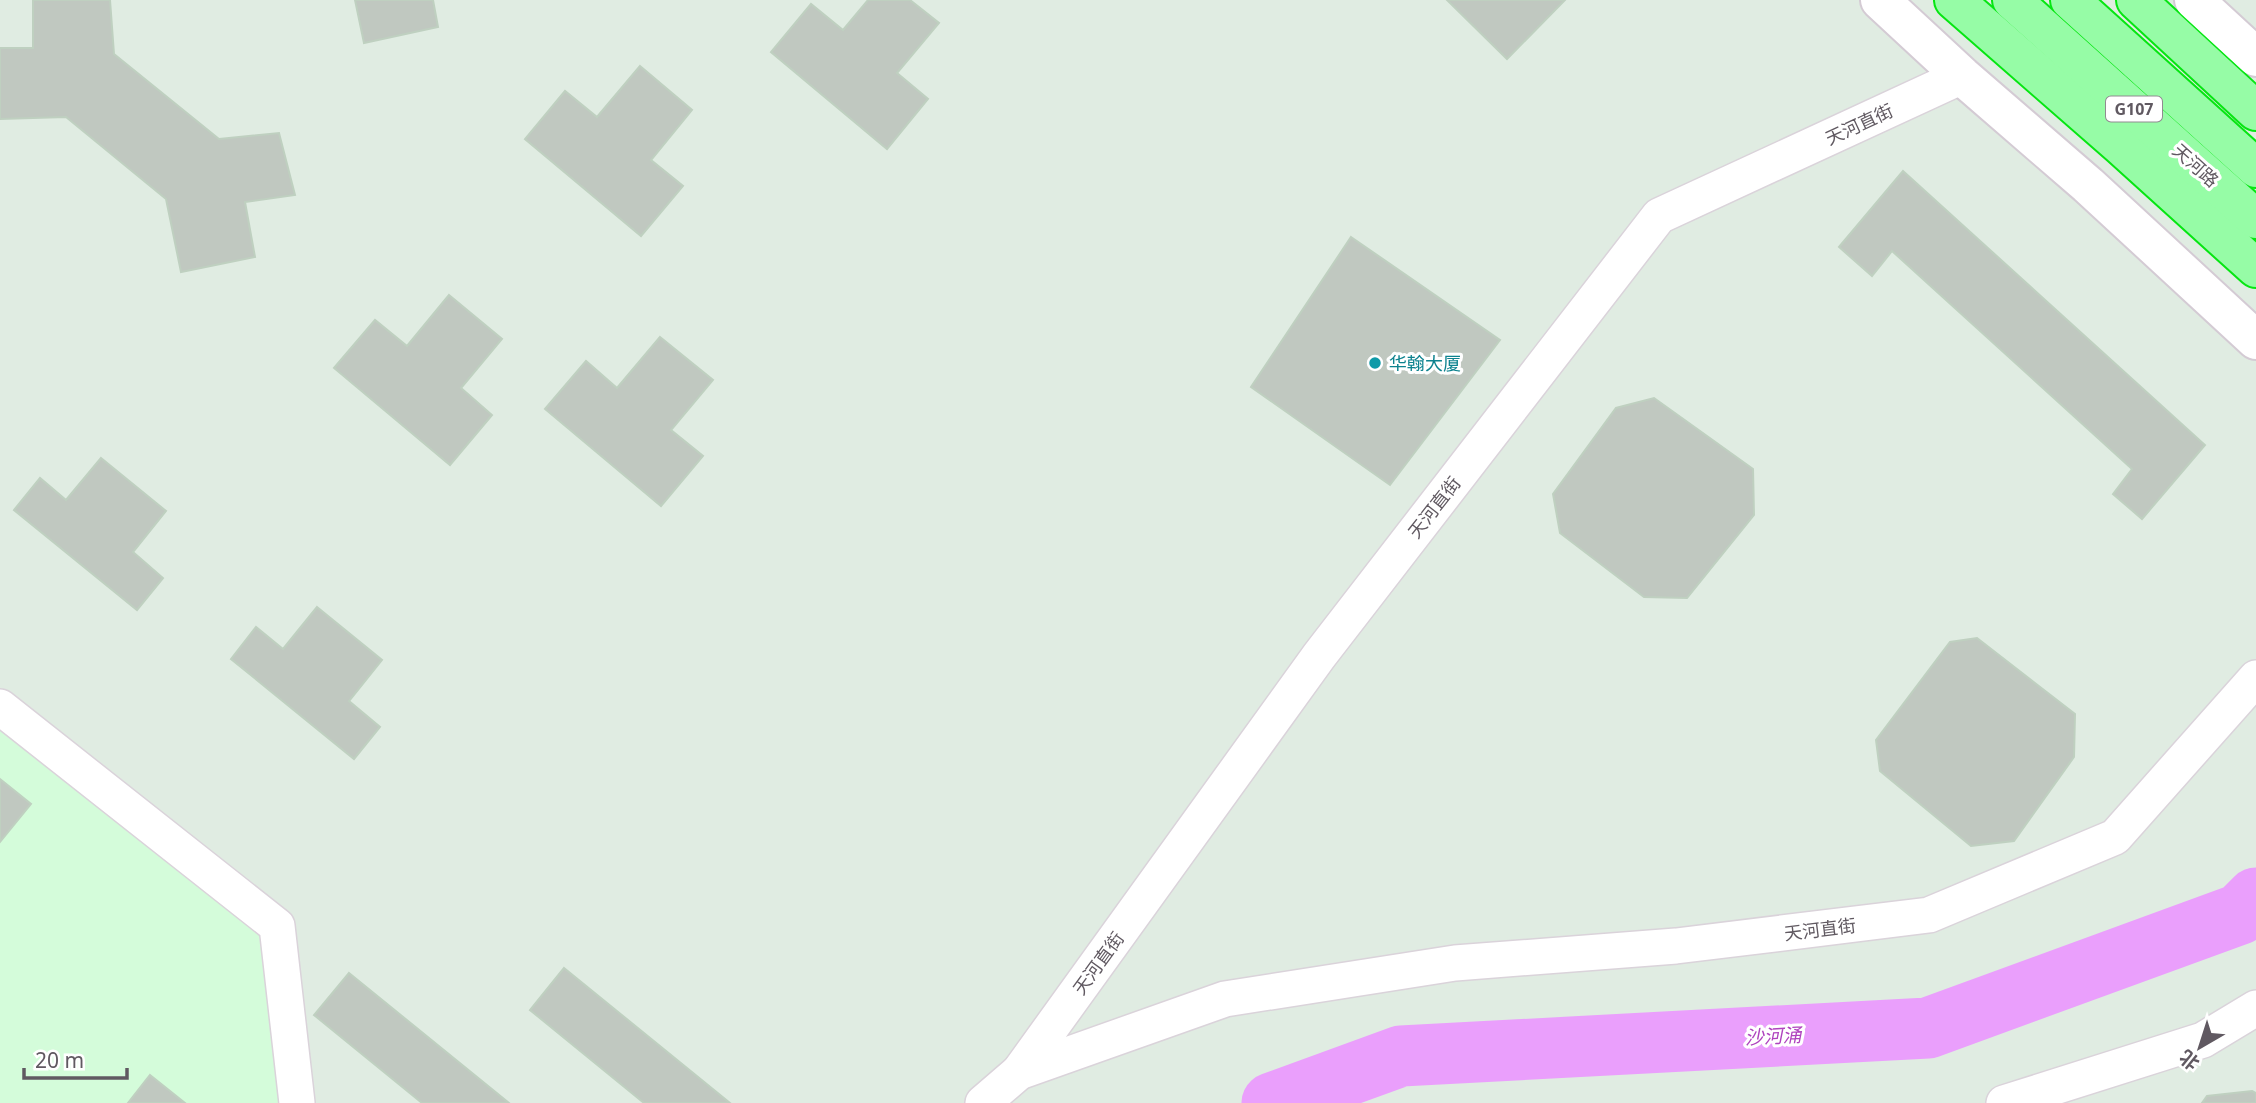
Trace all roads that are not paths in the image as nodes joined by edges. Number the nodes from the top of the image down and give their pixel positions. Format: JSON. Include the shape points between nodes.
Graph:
{"nodes":[{"id":1,"x":1880,"y":0,"type":"edge"},
{"id":2,"x":1954,"y":0,"type":"edge"},
{"id":3,"x":2012,"y":0,"type":"edge"},
{"id":4,"x":2070,"y":0,"type":"edge"},
{"id":5,"x":2136,"y":0,"type":"edge"},
{"id":6,"x":2194,"y":0,"type":"edge"},
{"id":7,"x":2256,"y":57,"type":"edge"},
{"id":8,"x":1962,"y":76,"type":"junction"},
{"id":9,"x":2256,"y":111,"type":"edge"},
{"id":10,"x":2256,"y":168,"type":"edge"},
{"id":11,"x":2256,"y":219,"type":"edge"},
{"id":12,"x":2256,"y":268,"type":"edge"},
{"id":13,"x":2256,"y":340,"type":"edge"},
{"id":14,"x":2256,"y":678,"type":"edge"},
{"id":15,"x":0,"y":707,"type":"edge"},
{"id":16,"x":2256,"y":1008,"type":"edge"},
{"id":17,"x":1019,"y":1072,"type":"junction"},
{"id":18,"x":298,"y":1103,"type":"edge"},
{"id":19,"x":983,"y":1103,"type":"edge"},
{"id":20,"x":2004,"y":1103,"type":"edge"}],
"edges":[{"from":1,"to":8,"type":"main road"},
{"from":2,"to":12,"type":"highway"},
{"from":3,"to":11,"type":"highway","name":"天河路","number":"G107"},
{"from":4,"to":10,"type":"highway","number":"G107"},
{"from":5,"to":9,"type":"highway"},
{"from":6,"to":7,"type":"main road"},
{"from":8,"to":13,"type":"main road"},
{"from":8,"to":17,"type":"street","name":"天河直街","via":[[1659,216],[1319,656]]},
{"from":14,"to":17,"type":"street","name":"天河直街","via":[[2115,837],[1929,915],[1676,946],[1455,963],[1225,999]]},
{"from":15,"to":18,"type":"street","via":[[276,926]]},
{"from":16,"to":20,"type":"street","via":[[2203,1040]]},
{"from":17,"to":19,"type":"street","name":"天河直街"}]}
